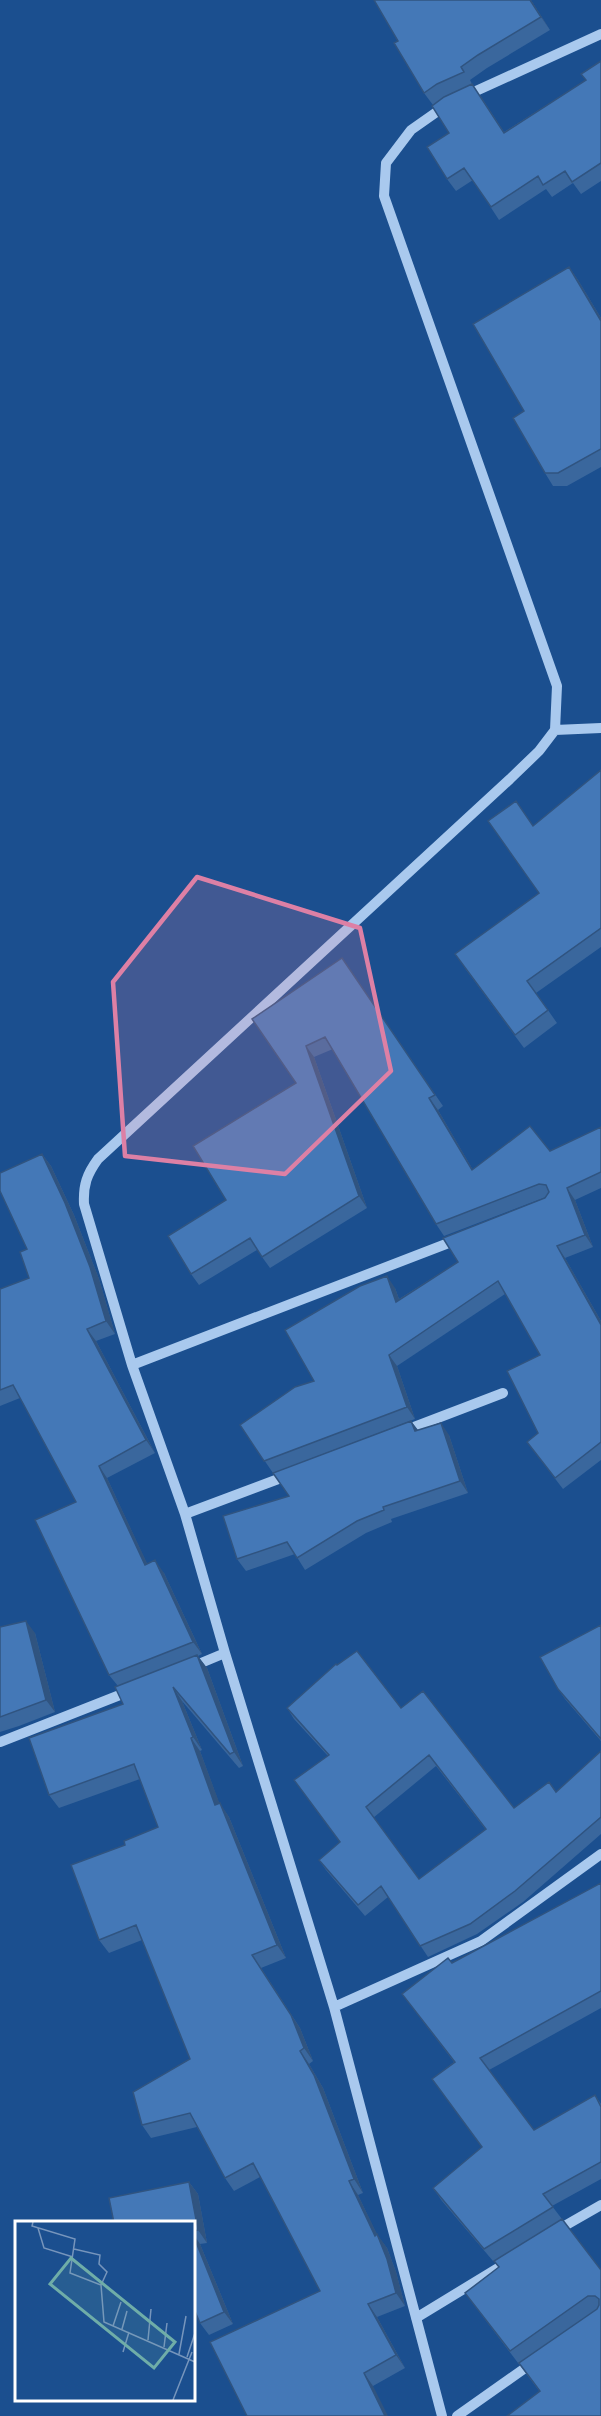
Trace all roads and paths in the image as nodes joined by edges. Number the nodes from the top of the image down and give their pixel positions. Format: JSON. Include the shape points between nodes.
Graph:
{"nodes":[{"id":1,"x":601,"y":34,"type":"edge"},
{"id":2,"x":601,"y":728,"type":"edge"},
{"id":3,"x":555,"y":730,"type":"junction"},
{"id":4,"x":474,"y":1233,"type":"edge"},
{"id":5,"x":132,"y":1365,"type":"junction"},
{"id":6,"x":503,"y":1393,"type":"dead end"},
{"id":7,"x":393,"y":1435,"type":"edge"},
{"id":8,"x":295,"y":1472,"type":"edge"},
{"id":9,"x":185,"y":1514,"type":"junction"},
{"id":10,"x":225,"y":1653,"type":"junction"},
{"id":11,"x":183,"y":1670,"type":"edge"},
{"id":12,"x":140,"y":1687,"type":"edge"},
{"id":13,"x":0,"y":1742,"type":"edge"},
{"id":14,"x":601,"y":1854,"type":"edge"},
{"id":15,"x":334,"y":2007,"type":"junction"},
{"id":16,"x":601,"y":2205,"type":"edge"},
{"id":17,"x":544,"y":2238,"type":"edge"},
{"id":18,"x":509,"y":2261,"type":"edge"},
{"id":19,"x":416,"y":2318,"type":"junction"},
{"id":20,"x":543,"y":2355,"type":"edge"},
{"id":21,"x":442,"y":2416,"type":"edge"},
{"id":22,"x":457,"y":2416,"type":"edge"}],
"edges":[{"from":1,"to":3,"type":"street","via":[[449,103],[411,130],[386,164],[384,196],[557,686]]},
{"from":2,"to":3,"type":"street"},
{"from":3,"to":5,"type":"street","via":[[510,779],[98,1159],[90,1171],[83,1186],[84,1204]]},
{"from":4,"to":5,"type":"street"},
{"from":5,"to":9,"type":"street"},
{"from":6,"to":7,"type":"street"},
{"from":8,"to":9,"type":"street"},
{"from":9,"to":10,"type":"street"},
{"from":10,"to":11,"type":"street"},
{"from":10,"to":15,"type":"street"},
{"from":12,"to":13,"type":"street"},
{"from":14,"to":15,"type":"street","via":[[481,1941]]},
{"from":15,"to":19,"type":"street"},
{"from":16,"to":17,"type":"street"},
{"from":18,"to":19,"type":"street"},
{"from":19,"to":21,"type":"street"},
{"from":20,"to":22,"type":"street"}]}
